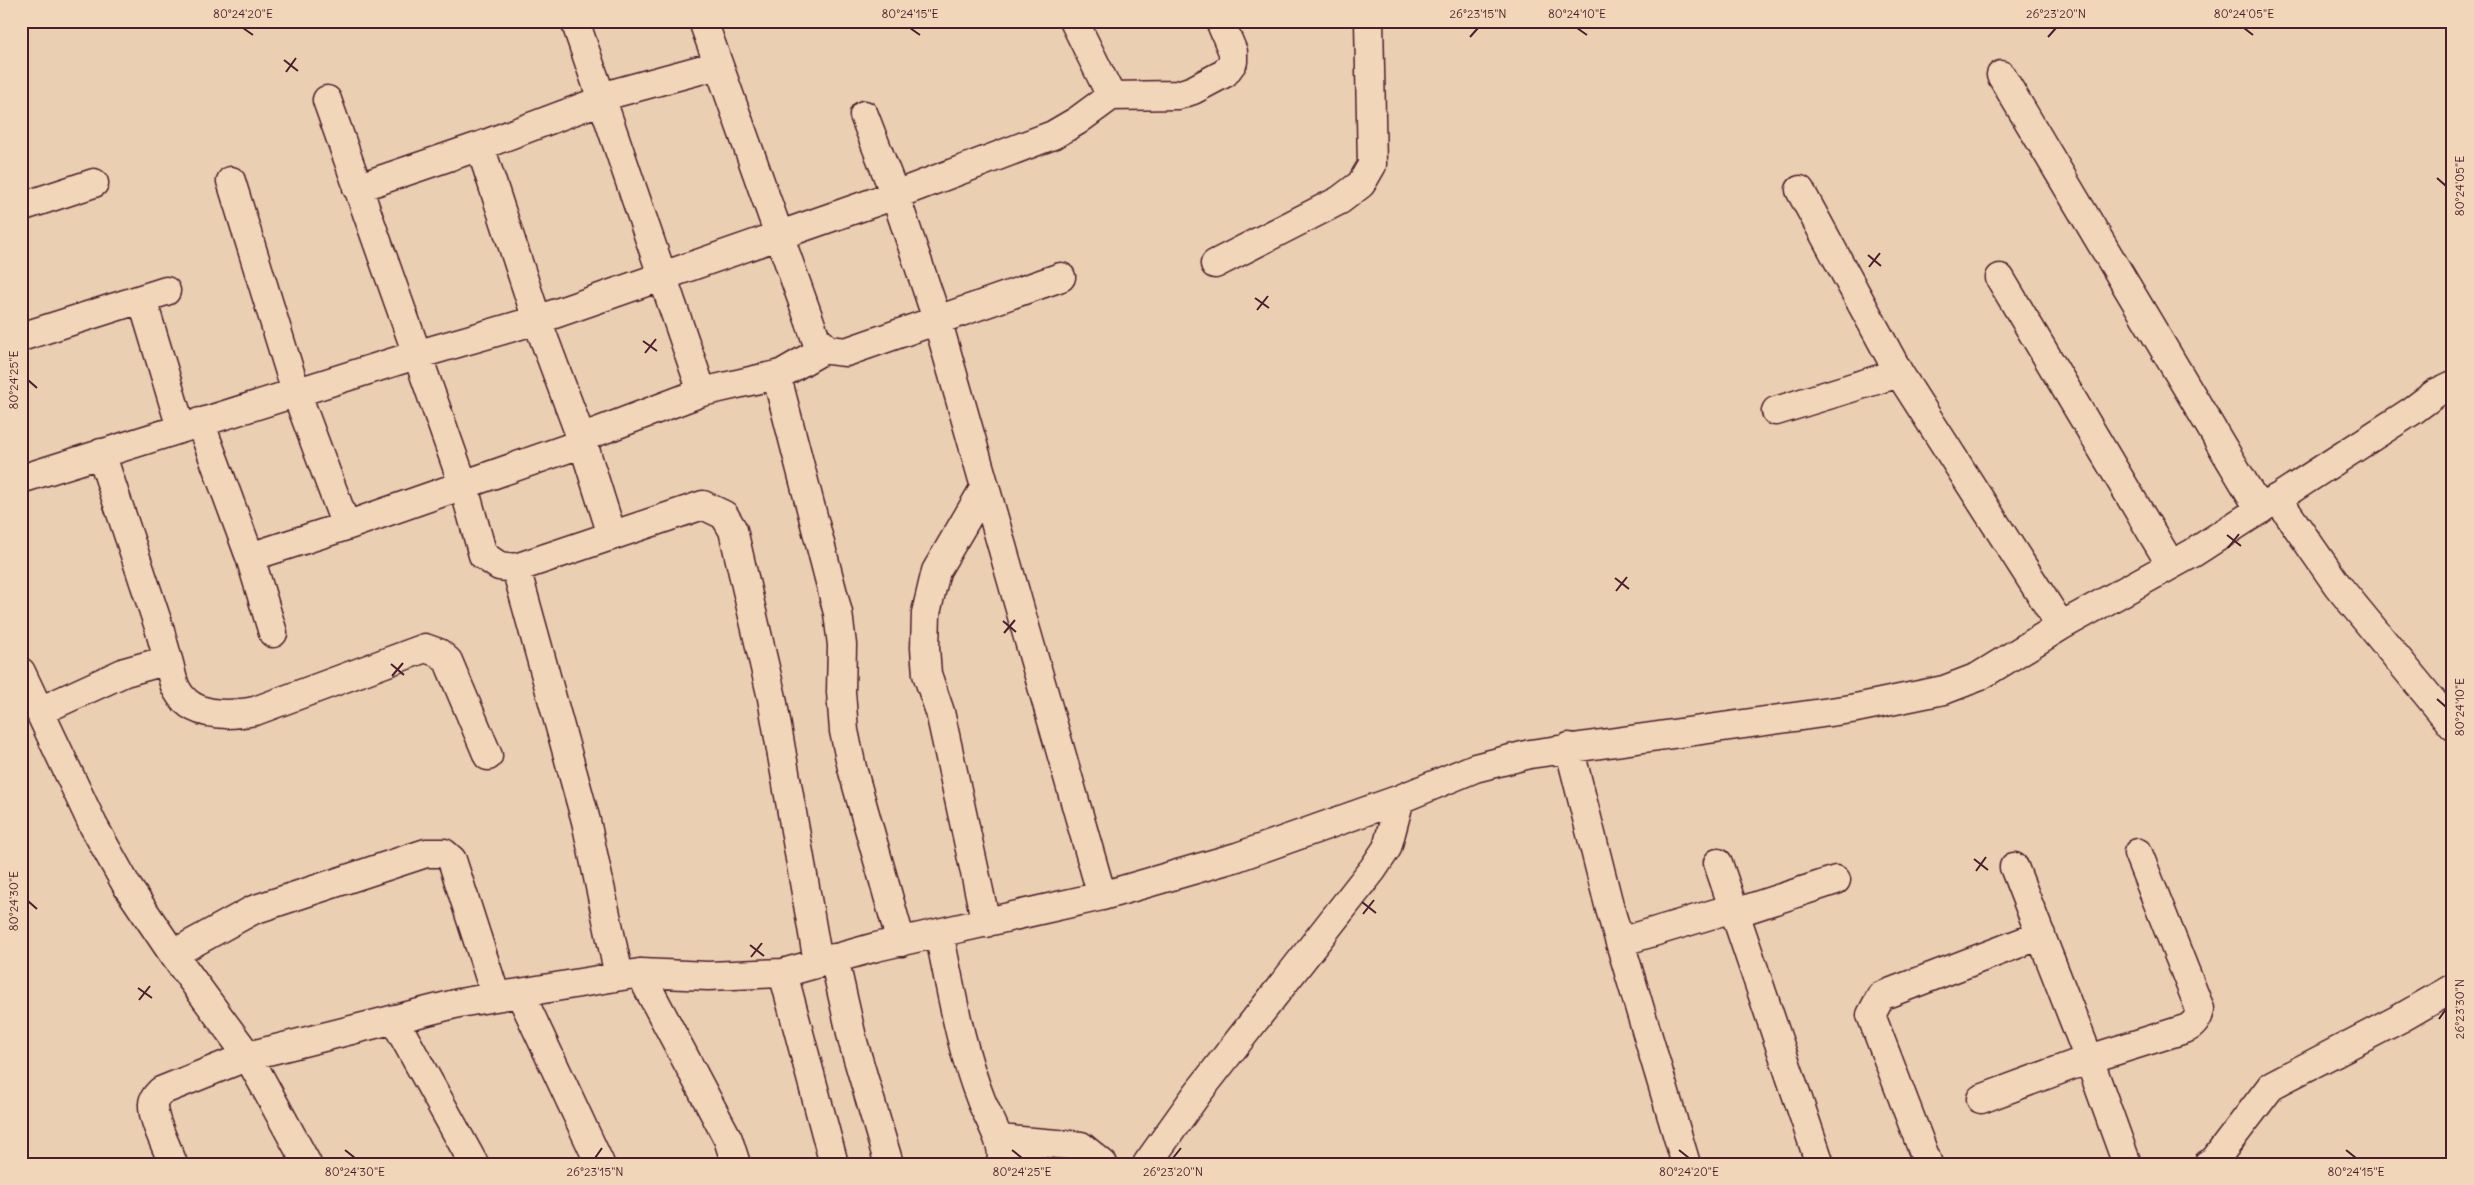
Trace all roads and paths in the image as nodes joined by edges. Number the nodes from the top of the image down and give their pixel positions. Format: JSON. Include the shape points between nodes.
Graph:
{"nodes":[{"id":1,"x":576,"y":21,"type":"edge"},
{"id":2,"x":703,"y":21,"type":"edge"},
{"id":3,"x":1074,"y":21,"type":"edge"},
{"id":4,"x":1220,"y":21,"type":"edge"},
{"id":5,"x":1369,"y":21,"type":"edge"},
{"id":6,"x":718,"y":65,"type":"junction"},
{"id":7,"x":2001,"y":75,"type":"dead end"},
{"id":8,"x":1111,"y":96,"type":"junction"},
{"id":9,"x":326,"y":100,"type":"dead end"},
{"id":10,"x":602,"y":100,"type":"junction"},
{"id":11,"x":864,"y":115,"type":"dead end"},
{"id":12,"x":480,"y":146,"type":"junction"},
{"id":13,"x":231,"y":181,"type":"dead end"},
{"id":14,"x":94,"y":183,"type":"dead end"},
{"id":15,"x":357,"y":188,"type":"junction"},
{"id":16,"x":1800,"y":190,"type":"dead end"},
{"id":17,"x":895,"y":195,"type":"junction"},
{"id":18,"x":21,"y":207,"type":"edge"},
{"id":19,"x":777,"y":236,"type":"junction"},
{"id":20,"x":1215,"y":264,"type":"dead end"},
{"id":21,"x":662,"y":276,"type":"junction"},
{"id":22,"x":1060,"y":277,"type":"dead end"},
{"id":23,"x":2000,"y":278,"type":"dead end"},
{"id":24,"x":937,"y":319,"type":"junction"},
{"id":25,"x":537,"y":320,"type":"junction"},
{"id":26,"x":21,"y":337,"type":"edge"},
{"id":27,"x":826,"y":348,"type":"junction"},
{"id":28,"x":416,"y":355,"type":"junction"},
{"id":29,"x":1899,"y":373,"type":"junction"},
{"id":30,"x":779,"y":385,"type":"dead end"},
{"id":31,"x":2453,"y":385,"type":"edge"},
{"id":32,"x":296,"y":392,"type":"junction"},
{"id":33,"x":702,"y":392,"type":"junction"},
{"id":34,"x":1776,"y":411,"type":"dead end"},
{"id":35,"x":190,"y":425,"type":"junction"},
{"id":36,"x":582,"y":440,"type":"junction"},
{"id":37,"x":101,"y":453,"type":"junction"},
{"id":38,"x":21,"y":479,"type":"edge"},
{"id":39,"x":463,"y":484,"type":"junction"},
{"id":40,"x":985,"y":487,"type":"junction"},
{"id":41,"x":2268,"y":504,"type":"junction"},
{"id":42,"x":346,"y":526,"type":"junction"},
{"id":43,"x":612,"y":535,"type":"junction"},
{"id":44,"x":250,"y":557,"type":"junction"},
{"id":45,"x":2171,"y":565,"type":"junction"},
{"id":46,"x":516,"y":568,"type":"junction"},
{"id":47,"x":2061,"y":626,"type":"junction"},
{"id":48,"x":273,"y":633,"type":"dead end"},
{"id":49,"x":168,"y":660,"type":"junction"},
{"id":50,"x":28,"y":692,"type":"edge"},
{"id":51,"x":2453,"y":726,"type":"edge"},
{"id":52,"x":1569,"y":747,"type":"junction"},
{"id":53,"x":488,"y":756,"type":"dead end"},
{"id":54,"x":1400,"y":799,"type":"junction"},
{"id":55,"x":2138,"y":854,"type":"dead end"},
{"id":56,"x":1718,"y":863,"type":"dead end"},
{"id":57,"x":2014,"y":867,"type":"dead end"},
{"id":58,"x":1836,"y":880,"type":"dead end"},
{"id":59,"x":1102,"y":896,"type":"junction"},
{"id":60,"x":1734,"y":911,"type":"junction"},
{"id":61,"x":986,"y":922,"type":"junction"},
{"id":62,"x":939,"y":933,"type":"junction"},
{"id":63,"x":2041,"y":935,"type":"junction"},
{"id":64,"x":901,"y":942,"type":"junction"},
{"id":65,"x":1620,"y":942,"type":"junction"},
{"id":66,"x":173,"y":954,"type":"junction"},
{"id":67,"x":826,"y":960,"type":"junction"},
{"id":68,"x":783,"y":973,"type":"junction"},
{"id":69,"x":629,"y":974,"type":"junction"},
{"id":70,"x":2453,"y":988,"type":"edge"},
{"id":71,"x":508,"y":995,"type":"junction"},
{"id":72,"x":394,"y":1019,"type":"junction"},
{"id":73,"x":248,"y":1056,"type":"junction"},
{"id":74,"x":2089,"y":1059,"type":"junction"},
{"id":75,"x":1981,"y":1099,"type":"dead end"},
{"id":76,"x":1000,"y":1151,"type":"edge"},
{"id":77,"x":173,"y":1164,"type":"edge"},
{"id":78,"x":307,"y":1164,"type":"edge"},
{"id":79,"x":474,"y":1164,"type":"edge"},
{"id":80,"x":600,"y":1164,"type":"edge"},
{"id":81,"x":736,"y":1164,"type":"edge"},
{"id":82,"x":834,"y":1164,"type":"edge"},
{"id":83,"x":889,"y":1164,"type":"edge"},
{"id":84,"x":1103,"y":1164,"type":"edge"},
{"id":85,"x":1147,"y":1164,"type":"edge"},
{"id":86,"x":1686,"y":1164,"type":"edge"},
{"id":87,"x":1820,"y":1164,"type":"edge"},
{"id":88,"x":1928,"y":1164,"type":"edge"},
{"id":89,"x":2127,"y":1164,"type":"edge"},
{"id":90,"x":2208,"y":1164,"type":"edge"}],
"edges":[{"from":1,"to":10,"type":"street"},
{"from":2,"to":6,"type":"street"},
{"from":3,"to":8,"type":"street"},
{"from":4,"to":8,"type":"street","via":[[1233,52],[1233,62],[1225,73],[1178,94]]},
{"from":5,"to":20,"type":"street","via":[[1372,165],[1361,184],[1340,200]]},
{"from":6,"to":10,"type":"street","via":[[615,93]]},
{"from":6,"to":19,"type":"street"},
{"from":7,"to":41,"type":"street"},
{"from":8,"to":17,"type":"street","via":[[1053,135]]},
{"from":9,"to":15,"type":"street"},
{"from":10,"to":12,"type":"street"},
{"from":10,"to":21,"type":"street"},
{"from":11,"to":17,"type":"street"},
{"from":12,"to":15,"type":"street"},
{"from":12,"to":25,"type":"street"},
{"from":13,"to":32,"type":"street"},
{"from":14,"to":18,"type":"street"},
{"from":15,"to":28,"type":"street"},
{"from":16,"to":29,"type":"street"},
{"from":17,"to":19,"type":"street"},
{"from":17,"to":24,"type":"street"},
{"from":19,"to":21,"type":"street"},
{"from":19,"to":27,"type":"street","via":[[816,339]]},
{"from":21,"to":25,"type":"street"},
{"from":21,"to":33,"type":"street"},
{"from":22,"to":24,"type":"street"},
{"from":23,"to":45,"type":"street"},
{"from":24,"to":27,"type":"street","via":[[846,352]]},
{"from":24,"to":40,"type":"street"},
{"from":25,"to":28,"type":"street"},
{"from":25,"to":36,"type":"street"},
{"from":26,"to":35,"type":"street","via":[[154,295]]},
{"from":27,"to":33,"type":"street","via":[[781,374]]},
{"from":28,"to":32,"type":"street"},
{"from":28,"to":39,"type":"street"},
{"from":29,"to":34,"type":"street"},
{"from":29,"to":47,"type":"street"},
{"from":30,"to":64,"type":"street","via":[[838,613],[843,721],[852,768]]},
{"from":31,"to":41,"type":"street"},
{"from":32,"to":35,"type":"street"},
{"from":32,"to":42,"type":"street"},
{"from":33,"to":36,"type":"street"},
{"from":35,"to":37,"type":"street"},
{"from":35,"to":44,"type":"street"},
{"from":36,"to":39,"type":"street"},
{"from":36,"to":43,"type":"street"},
{"from":37,"to":38,"type":"street"},
{"from":37,"to":49,"type":"street"},
{"from":39,"to":42,"type":"street"},
{"from":39,"to":46,"type":"street","via":[[483,555],[499,566]]},
{"from":40,"to":59,"type":"street"},
{"from":40,"to":61,"type":"street","via":[[936,571],[926,613],[925,648],[927,674],[940,712]]},
{"from":41,"to":45,"type":"street"},
{"from":41,"to":51,"type":"street"},
{"from":42,"to":44,"type":"street"},
{"from":43,"to":46,"type":"street"},
{"from":43,"to":67,"type":"street","via":[[704,505],[724,515],[733,530],[772,698]]},
{"from":44,"to":48,"type":"street"},
{"from":45,"to":47,"type":"street"},
{"from":46,"to":69,"type":"street"},
{"from":47,"to":52,"type":"street","via":[[1978,677],[1944,690],[1851,709]]},
{"from":49,"to":50,"type":"street"},
{"from":49,"to":53,"type":"street","via":[[177,690],[192,707],[235,715],[255,711],[425,648],[448,661]]},
{"from":50,"to":66,"type":"street","via":[[126,886]]},
{"from":52,"to":54,"type":"street","via":[[1475,768]]},
{"from":52,"to":65,"type":"street"},
{"from":54,"to":59,"type":"street","via":[[1237,857]]},
{"from":54,"to":85,"type":"street","via":[[1387,848],[1373,869],[1197,1094]]},
{"from":55,"to":74,"type":"street","via":[[2200,1010],[2199,1015],[2191,1027]]},
{"from":56,"to":60,"type":"street"},
{"from":57,"to":63,"type":"street"},
{"from":58,"to":60,"type":"street"},
{"from":59,"to":61,"type":"street"},
{"from":60,"to":65,"type":"street"},
{"from":60,"to":87,"type":"street"},
{"from":61,"to":62,"type":"street"},
{"from":62,"to":64,"type":"street"},
{"from":62,"to":76,"type":"street","via":[[968,1068]]},
{"from":63,"to":74,"type":"street"},
{"from":63,"to":88,"type":"street","via":[[1881,996],[1871,1015]]},
{"from":64,"to":67,"type":"street"},
{"from":65,"to":86,"type":"street"},
{"from":66,"to":71,"type":"street","via":[[253,910],[426,852],[444,853],[452,860]]},
{"from":66,"to":73,"type":"street"},
{"from":67,"to":68,"type":"street"},
{"from":67,"to":83,"type":"street"},
{"from":68,"to":69,"type":"street","via":[[708,976]]},
{"from":68,"to":82,"type":"street"},
{"from":69,"to":71,"type":"street"},
{"from":69,"to":81,"type":"street","via":[[728,1139]]},
{"from":70,"to":90,"type":"street","via":[[2272,1085],[2214,1161]]},
{"from":71,"to":72,"type":"street"},
{"from":71,"to":80,"type":"street"},
{"from":72,"to":73,"type":"street"},
{"from":72,"to":79,"type":"street"},
{"from":73,"to":77,"type":"street","via":[[156,1095],[152,1103]]},
{"from":73,"to":78,"type":"street"},
{"from":74,"to":75,"type":"street"},
{"from":74,"to":89,"type":"street"},
{"from":76,"to":84,"type":"street","via":[[1081,1146]]}]}
